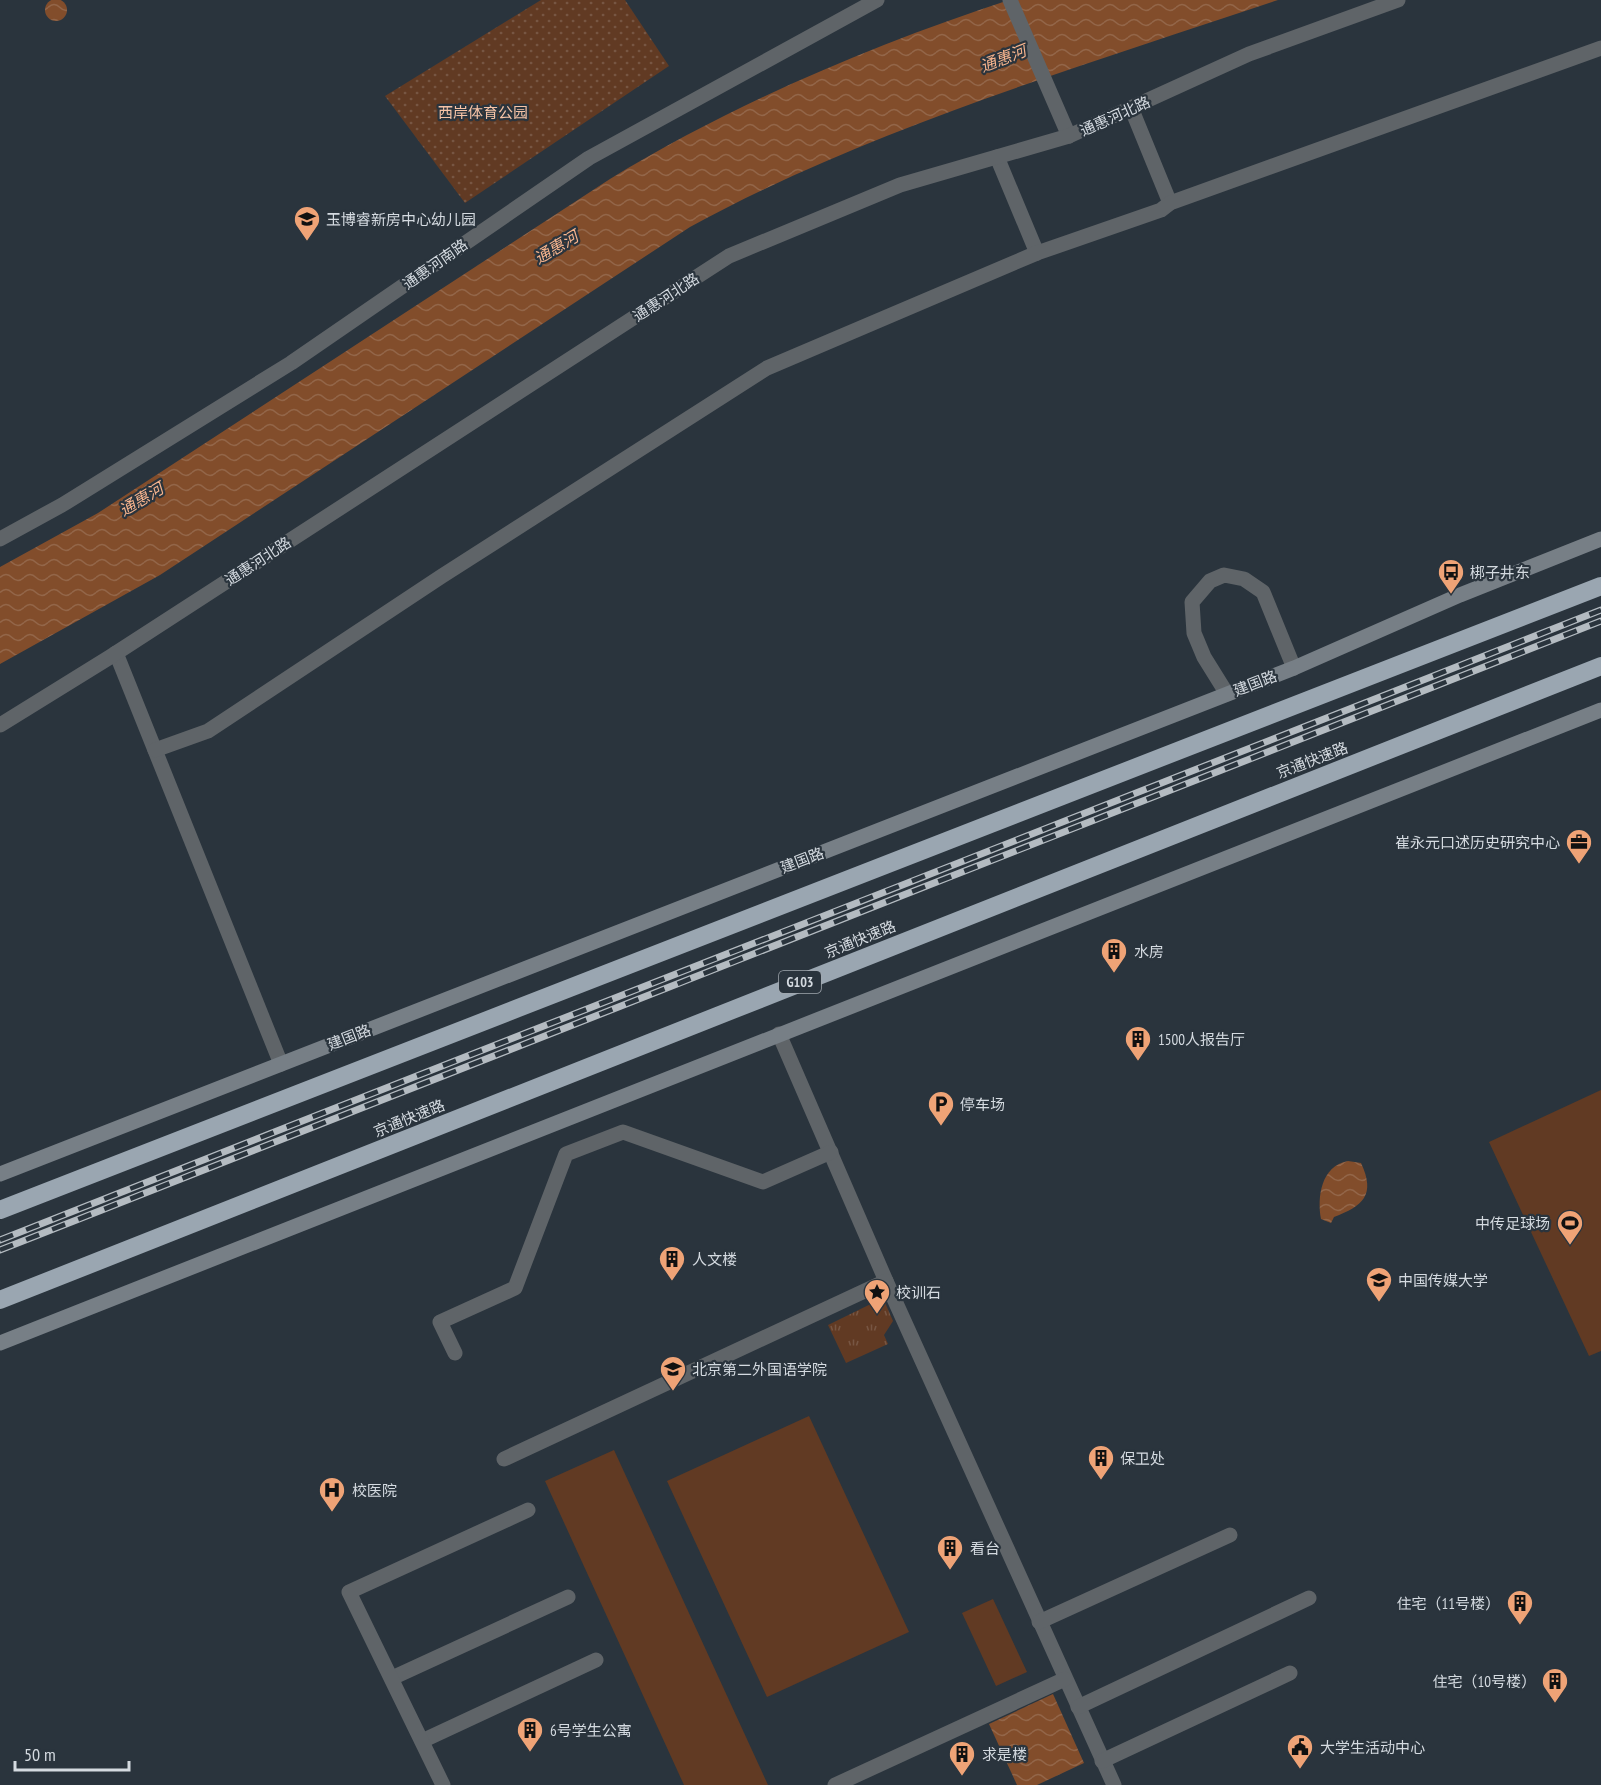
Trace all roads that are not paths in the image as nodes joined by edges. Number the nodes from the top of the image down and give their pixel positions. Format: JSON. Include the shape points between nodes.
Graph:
{"nodes":[{"id":1,"x":877,"y":0,"type":"edge"},
{"id":2,"x":1010,"y":0,"type":"edge"},
{"id":3,"x":1398,"y":0,"type":"edge"},
{"id":4,"x":1601,"y":48,"type":"edge"},
{"id":5,"x":1132,"y":110,"type":"junction"},
{"id":6,"x":1069,"y":136,"type":"junction"},
{"id":7,"x":998,"y":157,"type":"junction"},
{"id":8,"x":1170,"y":203,"type":"junction"},
{"id":9,"x":1037,"y":253,"type":"junction"},
{"id":10,"x":0,"y":539,"type":"edge"},
{"id":11,"x":1601,"y":539,"type":"edge"},
{"id":12,"x":1601,"y":586,"type":"edge"},
{"id":13,"x":116,"y":652,"type":"junction"},
{"id":14,"x":1601,"y":666,"type":"edge"},
{"id":15,"x":1293,"y":668,"type":"junction"},
{"id":16,"x":1227,"y":694,"type":"junction"},
{"id":17,"x":1601,"y":710,"type":"edge"},
{"id":18,"x":0,"y":725,"type":"edge"},
{"id":19,"x":155,"y":750,"type":"junction"},
{"id":20,"x":779,"y":1034,"type":"junction"},
{"id":21,"x":281,"y":1064,"type":"junction"},
{"id":22,"x":831,"y":1152,"type":"junction"},
{"id":23,"x":0,"y":1174,"type":"edge"},
{"id":24,"x":0,"y":1210,"type":"edge"},
{"id":25,"x":886,"y":1281,"type":"junction"},
{"id":26,"x":0,"y":1300,"type":"edge"},
{"id":27,"x":0,"y":1343,"type":"edge"},
{"id":28,"x":454,"y":1353,"type":"dead end"},
{"id":29,"x":504,"y":1460,"type":"dead end"},
{"id":30,"x":528,"y":1509,"type":"dead end"},
{"id":31,"x":1230,"y":1535,"type":"dead end"},
{"id":32,"x":568,"y":1596,"type":"dead end"},
{"id":33,"x":1309,"y":1598,"type":"dead end"},
{"id":34,"x":1039,"y":1622,"type":"junction"},
{"id":35,"x":596,"y":1660,"type":"dead end"},
{"id":36,"x":1290,"y":1673,"type":"dead end"},
{"id":37,"x":392,"y":1678,"type":"junction"},
{"id":38,"x":1065,"y":1679,"type":"junction"},
{"id":39,"x":1078,"y":1707,"type":"junction"},
{"id":40,"x":422,"y":1741,"type":"junction"},
{"id":41,"x":1102,"y":1761,"type":"junction"},
{"id":42,"x":443,"y":1785,"type":"edge"},
{"id":43,"x":836,"y":1785,"type":"edge"},
{"id":44,"x":1114,"y":1785,"type":"edge"}],
"edges":[{"from":1,"to":10,"type":"street","name":"通惠河南路","via":[[589,158],[291,363]]},
{"from":2,"to":6,"type":"street"},
{"from":3,"to":5,"type":"street","name":"通惠河北路","via":[[1249,54]]},
{"from":4,"to":8,"type":"street"},
{"from":5,"to":6,"type":"street","name":"通惠河北路"},
{"from":5,"to":8,"type":"street"},
{"from":6,"to":7,"type":"street","name":"通惠河北路"},
{"from":7,"to":9,"type":"street"},
{"from":7,"to":13,"type":"street","name":"通惠河北路","via":[[900,184],[729,256]]},
{"from":8,"to":9,"type":"street","via":[[1161,210]]},
{"from":9,"to":19,"type":"street","via":[[767,368],[208,731]]},
{"from":11,"to":15,"type":"main road","name":"建国路"},
{"from":12,"to":24,"type":"highway"},
{"from":13,"to":18,"type":"street","name":"通惠河北路"},
{"from":13,"to":19,"type":"street"},
{"from":14,"to":26,"type":"highway","name":"京通快速路","number":"G103"},
{"from":15,"to":16,"type":"main road","name":"建国路"},
{"from":15,"to":16,"type":"street","via":[[1263,592],[1244,579],[1224,574],[1210,581],[1192,602],[1194,633]]},
{"from":16,"to":21,"type":"main road","name":"建国路"},
{"from":17,"to":20,"type":"main road"},
{"from":19,"to":21,"type":"street"},
{"from":20,"to":22,"type":"street"},
{"from":20,"to":27,"type":"main road"},
{"from":21,"to":23,"type":"main road","name":"建国路"},
{"from":22,"to":25,"type":"street"},
{"from":22,"to":28,"type":"street","via":[[763,1182],[623,1132],[566,1154],[515,1288],[440,1322]]},
{"from":25,"to":29,"type":"street"},
{"from":25,"to":34,"type":"street"},
{"from":30,"to":37,"type":"street","via":[[349,1592]]},
{"from":31,"to":34,"type":"street"},
{"from":32,"to":37,"type":"street"},
{"from":33,"to":39,"type":"street"},
{"from":34,"to":38,"type":"street"},
{"from":35,"to":40,"type":"street"},
{"from":36,"to":41,"type":"street"},
{"from":37,"to":40,"type":"street"},
{"from":38,"to":39,"type":"street"},
{"from":38,"to":43,"type":"street"},
{"from":39,"to":41,"type":"street"},
{"from":40,"to":42,"type":"street"},
{"from":41,"to":44,"type":"street"}]}
